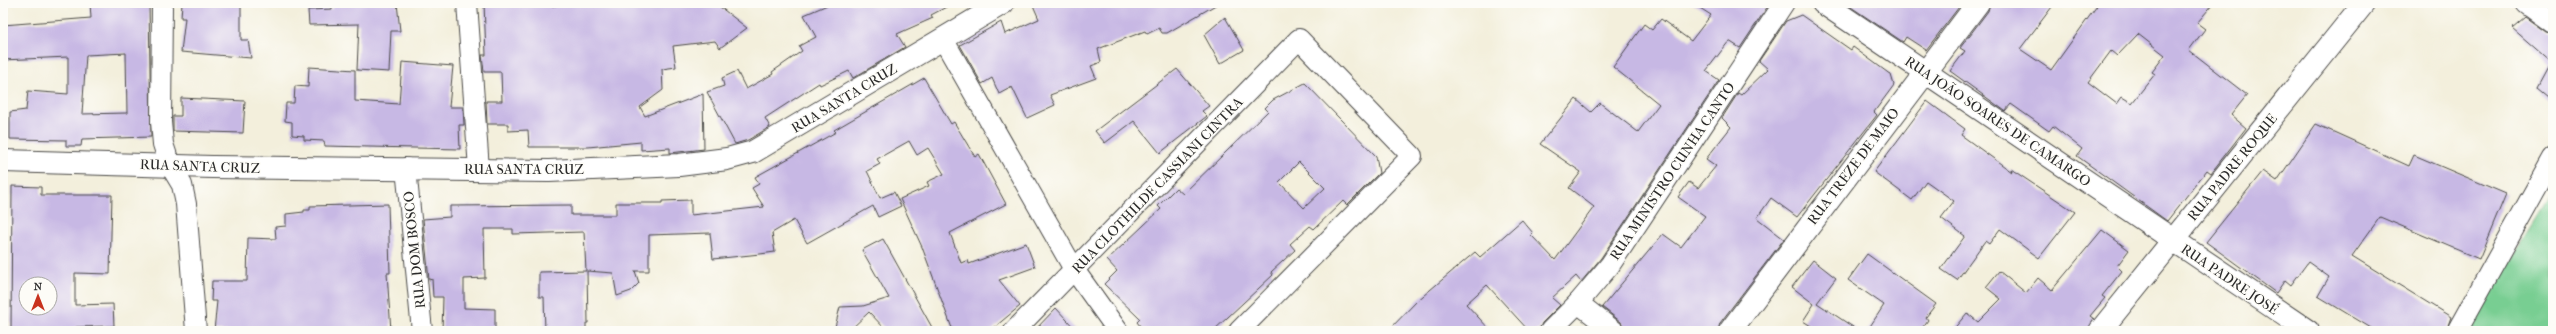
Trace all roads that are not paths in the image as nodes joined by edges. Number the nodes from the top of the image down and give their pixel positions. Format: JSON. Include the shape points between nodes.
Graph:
{"nodes":[{"id":1,"x":162,"y":3,"type":"edge"},
{"id":2,"x":467,"y":3,"type":"edge"},
{"id":3,"x":1003,"y":3,"type":"edge"},
{"id":4,"x":1784,"y":3,"type":"edge"},
{"id":5,"x":1823,"y":3,"type":"edge"},
{"id":6,"x":1978,"y":3,"type":"edge"},
{"id":7,"x":2364,"y":3,"type":"edge"},
{"id":8,"x":2527,"y":3,"type":"edge"},
{"id":9,"x":2553,"y":22,"type":"edge"},
{"id":10,"x":943,"y":39,"type":"junction"},
{"id":11,"x":1924,"y":71,"type":"junction"},
{"id":12,"x":2553,"y":158,"type":"edge"},
{"id":13,"x":3,"y":160,"type":"edge"},
{"id":14,"x":170,"y":165,"type":"junction"},
{"id":15,"x":406,"y":168,"type":"junction"},
{"id":16,"x":479,"y":168,"type":"junction"},
{"id":17,"x":2172,"y":240,"type":"junction"},
{"id":18,"x":1075,"y":271,"type":"junction"},
{"id":19,"x":1578,"y":304,"type":"junction"},
{"id":20,"x":196,"y":331,"type":"edge"},
{"id":21,"x":422,"y":331,"type":"edge"},
{"id":22,"x":1014,"y":331,"type":"edge"},
{"id":23,"x":1118,"y":331,"type":"edge"},
{"id":24,"x":1239,"y":331,"type":"edge"},
{"id":25,"x":1550,"y":331,"type":"edge"},
{"id":26,"x":1614,"y":331,"type":"edge"},
{"id":27,"x":1730,"y":331,"type":"edge"},
{"id":28,"x":2100,"y":331,"type":"edge"},
{"id":29,"x":2308,"y":331,"type":"edge"},
{"id":30,"x":2457,"y":331,"type":"edge"}],
"edges":[{"from":1,"to":14,"type":"street","via":[[161,122],[163,144]]},
{"from":2,"to":16,"type":"street"},
{"from":3,"to":10,"type":"street","name":"RUA SANTA CRUZ"},
{"from":4,"to":19,"type":"street","name":"RUA MINISTRO CUNHA CANTO","via":[[1610,265]]},
{"from":5,"to":11,"type":"street","name":"RUA JOÃO SOARES DE CAMARGO"},
{"from":6,"to":11,"type":"street","name":"RUA TREZE DE MAIO"},
{"from":7,"to":17,"type":"street","name":"RUA PADRE ROQUE"},
{"from":8,"to":9,"type":"street"},
{"from":10,"to":16,"type":"street","name":"RUA SANTA CRUZ","via":[[753,152],[727,160],[679,165],[549,171]]},
{"from":10,"to":18,"type":"street"},
{"from":11,"to":17,"type":"street","name":"RUA JOÃO SOARES DE CAMARGO"},
{"from":11,"to":27,"type":"street","name":"RUA TREZE DE MAIO"},
{"from":12,"to":30,"type":"street"},
{"from":13,"to":14,"type":"street","name":"RUA SANTA CRUZ"},
{"from":14,"to":15,"type":"street","name":"RUA SANTA CRUZ"},
{"from":14,"to":20,"type":"street","via":[[182,185],[186,204]]},
{"from":15,"to":16,"type":"street","name":"RUA SANTA CRUZ"},
{"from":15,"to":21,"type":"street","name":"RUA DOM BOSCO"},
{"from":17,"to":28,"type":"street","name":"RUA PADRE ROQUE"},
{"from":17,"to":29,"type":"street","name":"RUA PADRE JOSÉ"},
{"from":18,"to":22,"type":"street","name":"RUA CLOTHILDE CASSIANI CINTRA"},
{"from":18,"to":23,"type":"street"},
{"from":18,"to":24,"type":"street","name":"RUA CLOTHILDE CASSIANI CINTRA","via":[[1299,39],[1412,156]]},
{"from":19,"to":25,"type":"street","name":"RUA MINISTRO CUNHA CANTO"},
{"from":19,"to":26,"type":"street"}]}
